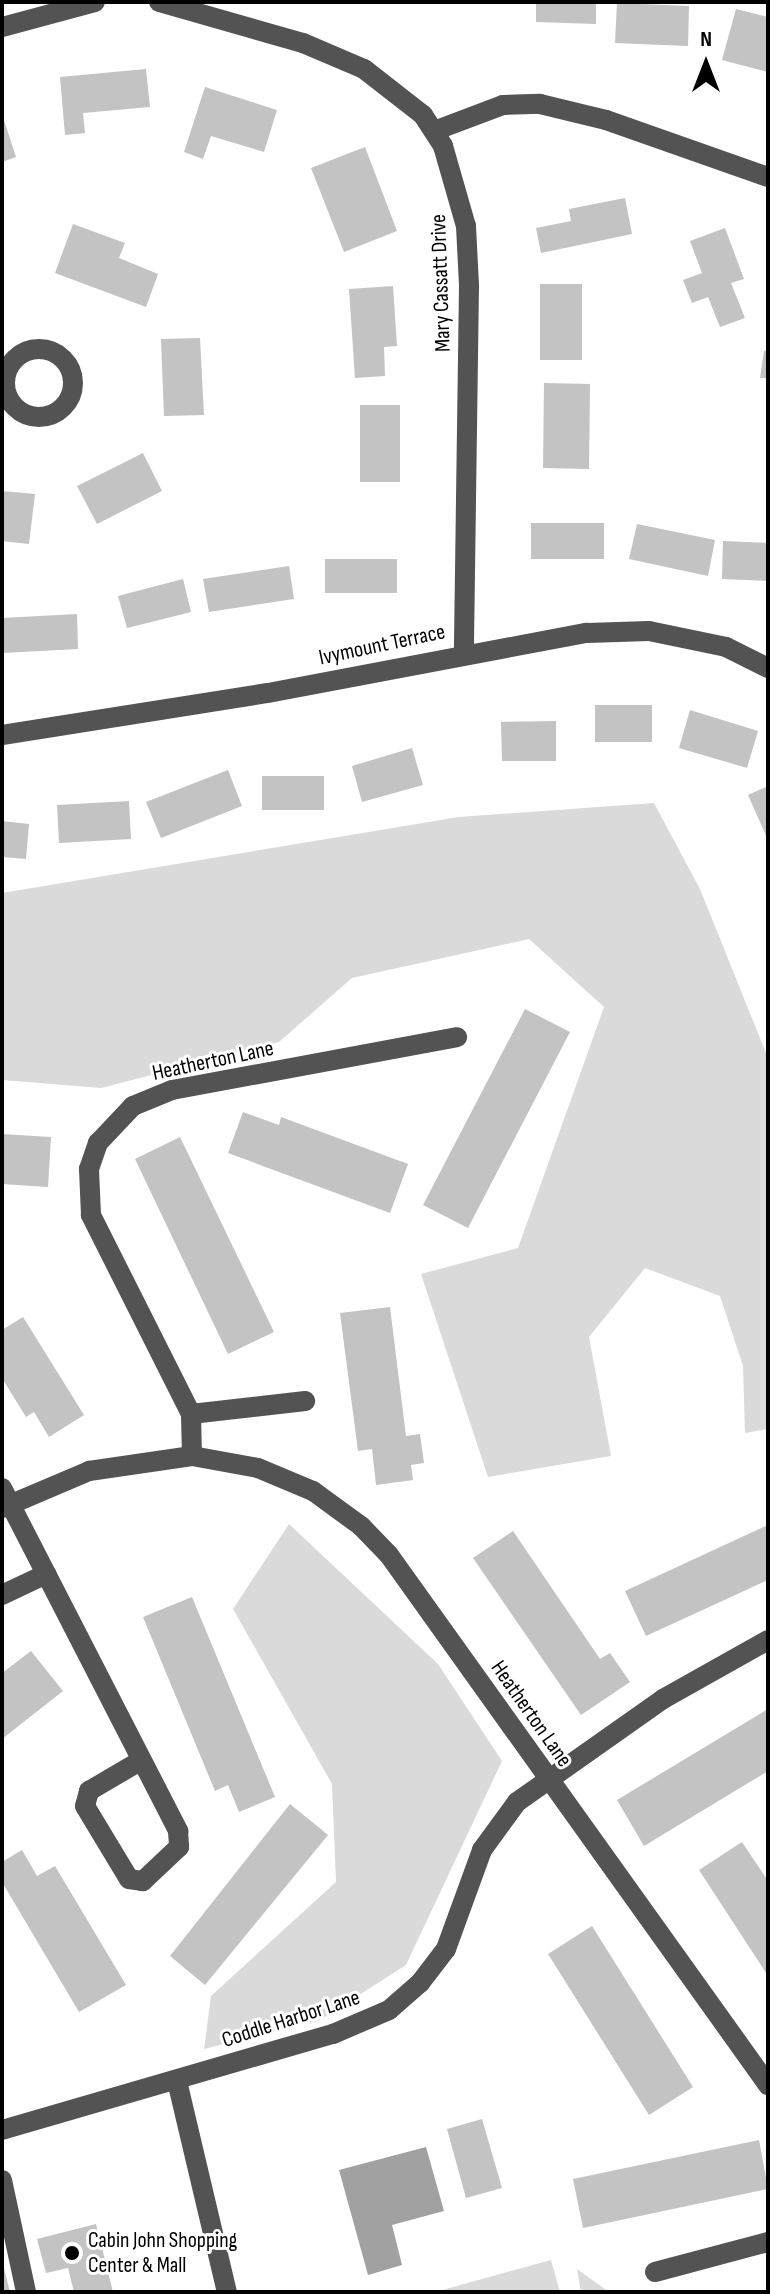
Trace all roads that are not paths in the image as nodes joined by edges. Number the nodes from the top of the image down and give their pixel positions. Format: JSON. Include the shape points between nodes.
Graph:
{"nodes":[{"id":1,"x":95,"y":2,"type":"edge"},
{"id":2,"x":159,"y":2,"type":"edge"},
{"id":3,"x":2,"y":27,"type":"edge"},
{"id":4,"x":434,"y":131,"type":"junction"},
{"id":5,"x":768,"y":177,"type":"edge"},
{"id":6,"x":464,"y":653,"type":"junction"},
{"id":7,"x":768,"y":668,"type":"edge"},
{"id":8,"x":2,"y":735,"type":"edge"},
{"id":9,"x":457,"y":1037,"type":"dead end"},
{"id":10,"x":305,"y":1401,"type":"dead end"},
{"id":11,"x":191,"y":1414,"type":"junction"},
{"id":12,"x":192,"y":1456,"type":"junction"},
{"id":13,"x":5,"y":1500,"type":"edge"},
{"id":14,"x":46,"y":1574,"type":"junction"},
{"id":15,"x":2,"y":1595,"type":"edge"},
{"id":16,"x":768,"y":1640,"type":"edge"},
{"id":17,"x":140,"y":1761,"type":"junction"},
{"id":18,"x":548,"y":1779,"type":"junction"},
{"id":19,"x":177,"y":2081,"type":"junction"},
{"id":20,"x":768,"y":2085,"type":"edge"},
{"id":21,"x":2,"y":2130,"type":"edge"},
{"id":22,"x":2,"y":2180,"type":"edge"},
{"id":23,"x":6,"y":2216,"type":"edge"},
{"id":24,"x":768,"y":2242,"type":"edge"},
{"id":25,"x":655,"y":2272,"type":"dead end"},
{"id":26,"x":26,"y":2292,"type":"edge"},
{"id":27,"x":227,"y":2292,"type":"edge"}],
"edges":[{"from":1,"to":3,"type":"street"},
{"from":2,"to":4,"type":"street","name":"Mary Cassatt Drive","via":[[195,8],[337,56],[387,83]]},
{"from":4,"to":5,"type":"street","via":[[503,105],[540,104],[606,120]]},
{"from":4,"to":6,"type":"street","name":"Mary Cassatt Drive","via":[[450,163],[466,226]]},
{"from":6,"to":7,"type":"street","name":"Ivymount Terrace","via":[[587,633],[649,631],[726,647]]},
{"from":6,"to":8,"type":"street","name":"Ivymount Terrace","via":[[268,693]]},
{"from":9,"to":11,"type":"street","name":"Heatherton Lane","via":[[172,1090],[133,1106],[98,1143],[89,1169],[94,1224]]},
{"from":10,"to":11,"type":"street"},
{"from":11,"to":12,"type":"street","name":"Heatherton Lane"},
{"from":12,"to":13,"type":"street","name":"Heatherton Lane","via":[[104,1467]]},
{"from":12,"to":18,"type":"street","name":"Heatherton Lane","via":[[258,1468],[313,1491],[361,1526],[389,1555]]},
{"from":13,"to":14,"type":"street","name":"Heatherton Lane"},
{"from":14,"to":15,"type":"street"},
{"from":14,"to":17,"type":"street","name":"Heatherton Lane"},
{"from":16,"to":18,"type":"street","name":"Coddle Harbor Lane","via":[[701,1674]]},
{"from":17,"to":17,"type":"street","name":"Heatherton Lane","via":[[178,1831],[179,1847],[143,1881],[129,1879],[85,1806],[89,1791]]},
{"from":18,"to":19,"type":"street","name":"Coddle Harbor Lane","via":[[517,1802],[495,1829],[446,1949],[406,1997],[333,2034]]},
{"from":18,"to":20,"type":"street","name":"Heatherton Lane"},
{"from":19,"to":21,"type":"street","name":"Coddle Harbor Lane"},
{"from":19,"to":27,"type":"street"},
{"from":22,"to":23,"type":"street"},
{"from":23,"to":26,"type":"street"},
{"from":24,"to":25,"type":"street"}]}
